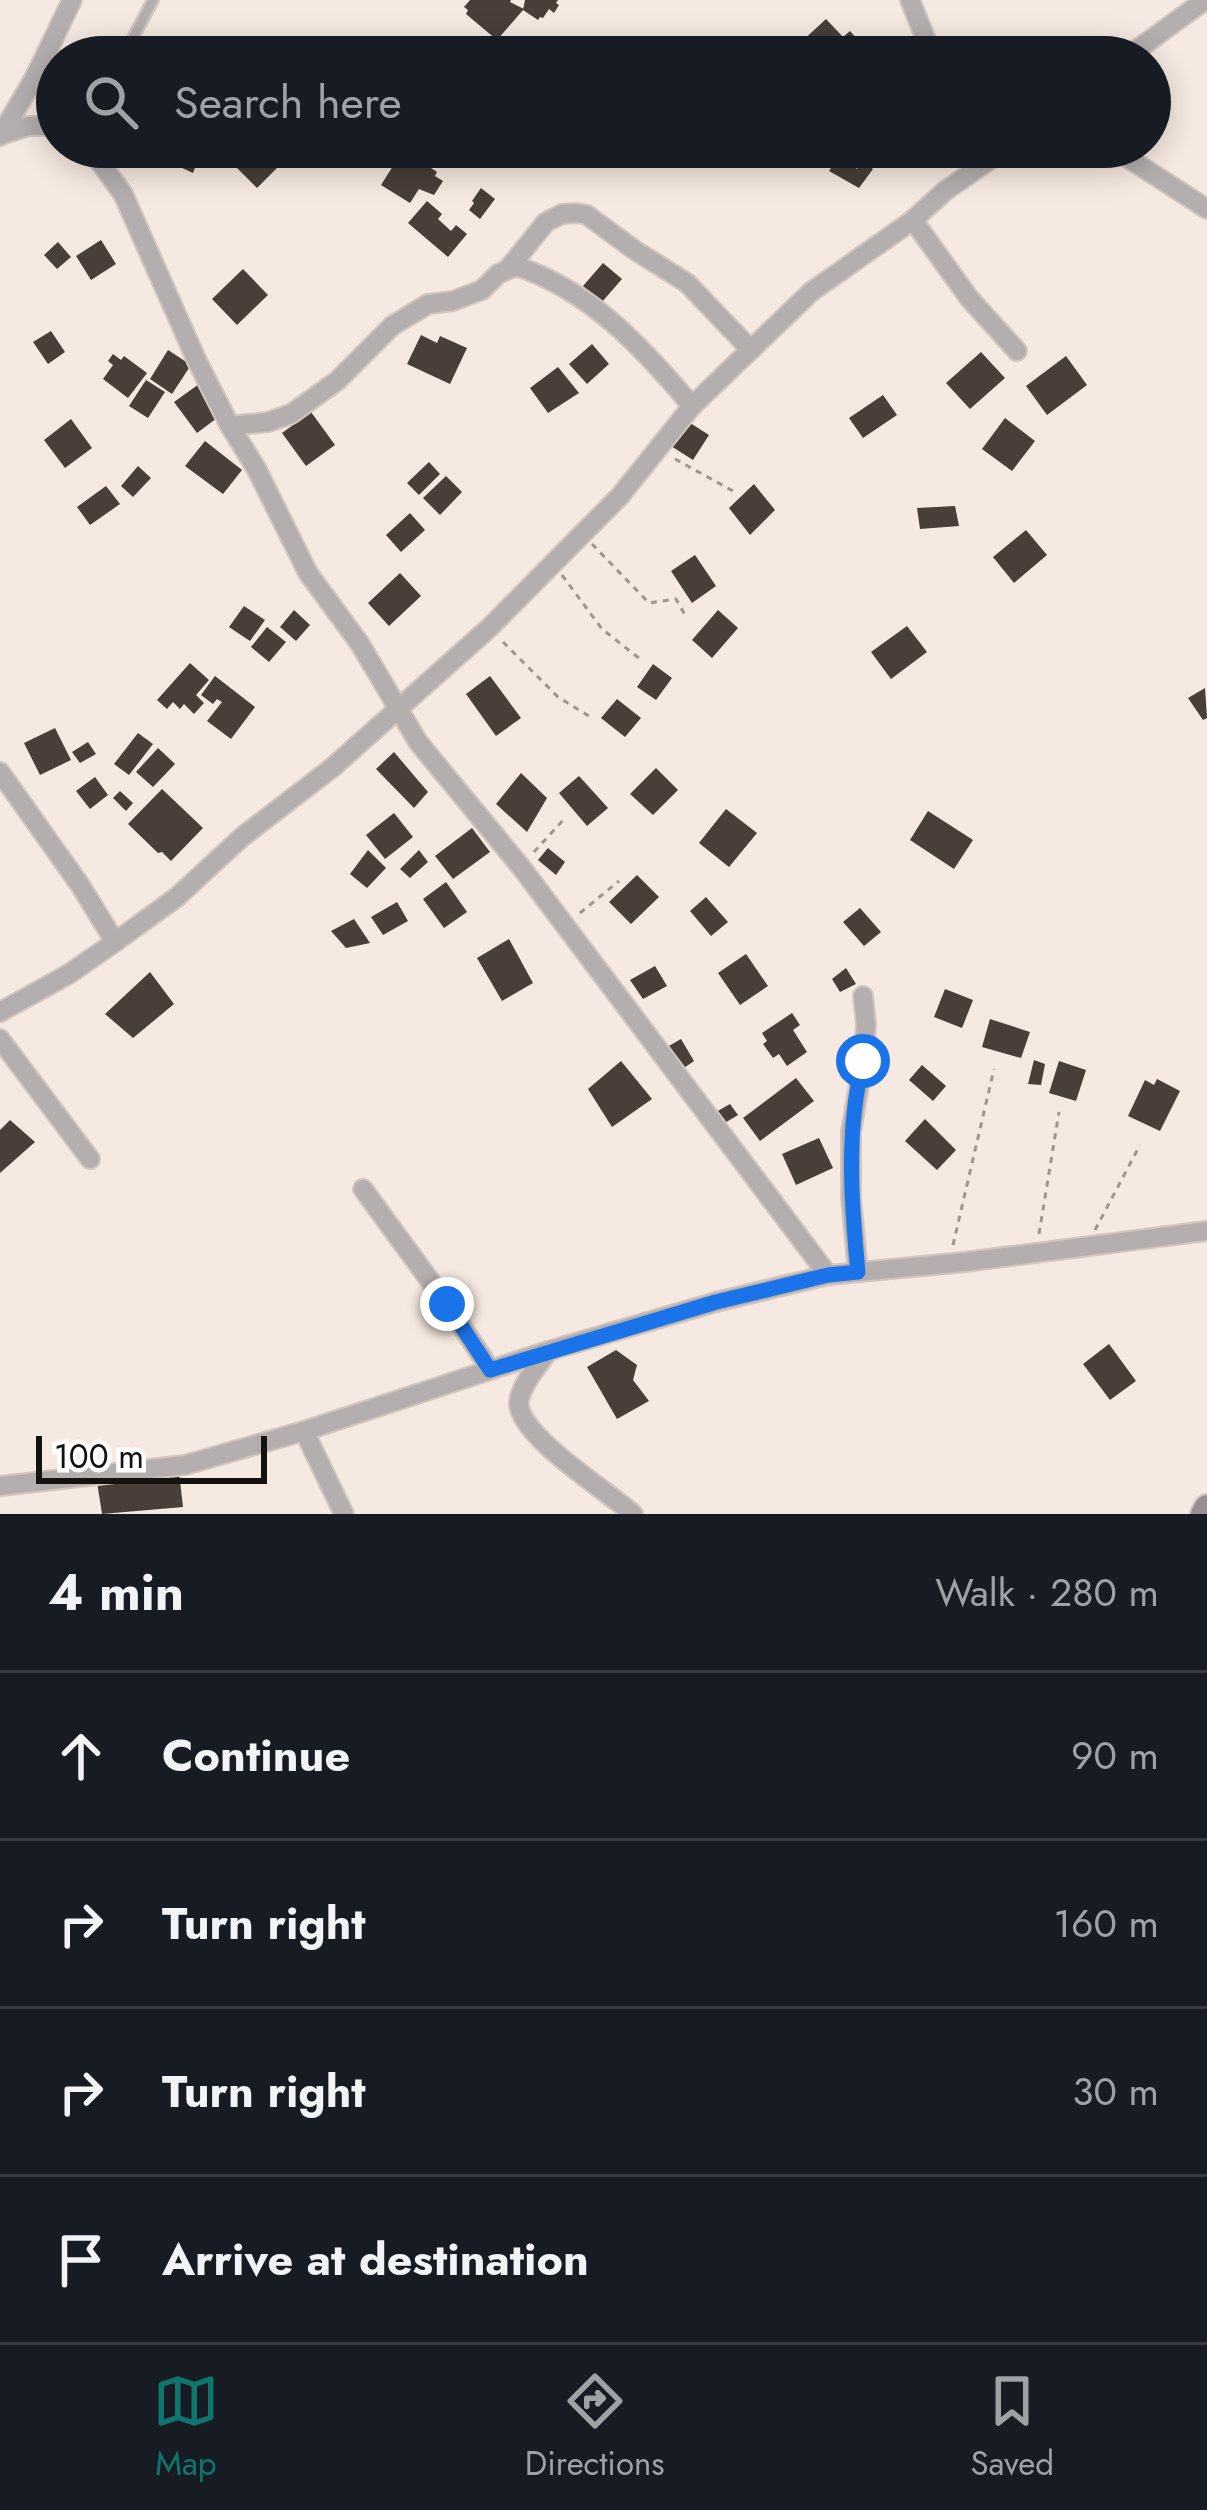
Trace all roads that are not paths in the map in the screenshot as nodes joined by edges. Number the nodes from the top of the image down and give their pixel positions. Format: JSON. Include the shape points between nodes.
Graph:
{"nodes":[{"id":1,"x":72,"y":0,"type":"edge"},
{"id":2,"x":153,"y":0,"type":"edge"},
{"id":3,"x":910,"y":0,"type":"edge"},
{"id":4,"x":1205,"y":0,"type":"edge"},
{"id":5,"x":55,"y":36,"type":"edge"},
{"id":6,"x":134,"y":36,"type":"edge"},
{"id":7,"x":925,"y":36,"type":"edge"},
{"id":8,"x":1156,"y":36,"type":"edge"},
{"id":9,"x":36,"y":76,"type":"edge"},
{"id":10,"x":34,"y":80,"type":"junction"},
{"id":11,"x":36,"y":82,"type":"edge"},
{"id":12,"x":36,"y":126,"type":"edge"},
{"id":13,"x":0,"y":136,"type":"edge"},
{"id":14,"x":104,"y":168,"type":"edge"},
{"id":15,"x":979,"y":168,"type":"edge"},
{"id":16,"x":1144,"y":168,"type":"edge"},
{"id":17,"x":1207,"y":209,"type":"edge"},
{"id":18,"x":913,"y":220,"type":"junction"},
{"id":19,"x":508,"y":269,"type":"junction"},
{"id":20,"x":751,"y":350,"type":"junction"},
{"id":21,"x":1017,"y":351,"type":"dead end"},
{"id":22,"x":692,"y":406,"type":"junction"},
{"id":23,"x":230,"y":426,"type":"junction"},
{"id":24,"x":398,"y":706,"type":"junction"},
{"id":25,"x":0,"y":772,"type":"edge"},
{"id":26,"x":116,"y":942,"type":"junction"},
{"id":27,"x":863,"y":996,"type":"dead end"},
{"id":28,"x":0,"y":1012,"type":"edge"},
{"id":29,"x":0,"y":1040,"type":"edge"},
{"id":30,"x":90,"y":1159,"type":"dead end"},
{"id":31,"x":363,"y":1189,"type":"dead end"},
{"id":32,"x":1207,"y":1232,"type":"edge"},
{"id":33,"x":858,"y":1272,"type":"junction"},
{"id":34,"x":828,"y":1275,"type":"junction"},
{"id":35,"x":548,"y":1351,"type":"junction"},
{"id":36,"x":490,"y":1370,"type":"junction"},
{"id":37,"x":304,"y":1431,"type":"junction"},
{"id":38,"x":0,"y":1486,"type":"edge"},
{"id":39,"x":344,"y":1514,"type":"edge"},
{"id":40,"x":633,"y":1514,"type":"edge"}],
"edges":[{"from":1,"to":5,"type":"street"},
{"from":2,"to":6,"type":"lane"},
{"from":3,"to":7,"type":"street"},
{"from":4,"to":8,"type":"street"},
{"from":9,"to":10,"type":"street"},
{"from":10,"to":11,"type":"street"},
{"from":10,"to":13,"type":"street"},
{"from":12,"to":13,"type":"street"},
{"from":14,"to":23,"type":"street"},
{"from":15,"to":18,"type":"street"},
{"from":16,"to":17,"type":"street"},
{"from":18,"to":20,"type":"street","via":[[811,292]]},
{"from":18,"to":21,"type":"street"},
{"from":19,"to":20,"type":"street","via":[[546,223],[587,215],[687,283]]},
{"from":19,"to":22,"type":"street","via":[[538,273],[626,331]]},
{"from":19,"to":23,"type":"street","via":[[482,290],[428,304],[392,326],[291,414]]},
{"from":20,"to":22,"type":"street"},
{"from":22,"to":24,"type":"street","via":[[582,535]]},
{"from":23,"to":24,"type":"street","via":[[308,574]]},
{"from":24,"to":26,"type":"street"},
{"from":24,"to":34,"type":"street"},
{"from":25,"to":26,"type":"street"},
{"from":26,"to":28,"type":"street"},
{"from":27,"to":33,"type":"street","via":[[851,1132]]},
{"from":29,"to":30,"type":"street"},
{"from":31,"to":36,"type":"street"},
{"from":32,"to":33,"type":"street"},
{"from":33,"to":34,"type":"street"},
{"from":34,"to":35,"type":"street"},
{"from":35,"to":36,"type":"street"},
{"from":35,"to":40,"type":"street","via":[[521,1392],[520,1414]]},
{"from":36,"to":37,"type":"street"},
{"from":37,"to":38,"type":"street","via":[[185,1465]]},
{"from":37,"to":39,"type":"street"}]}
